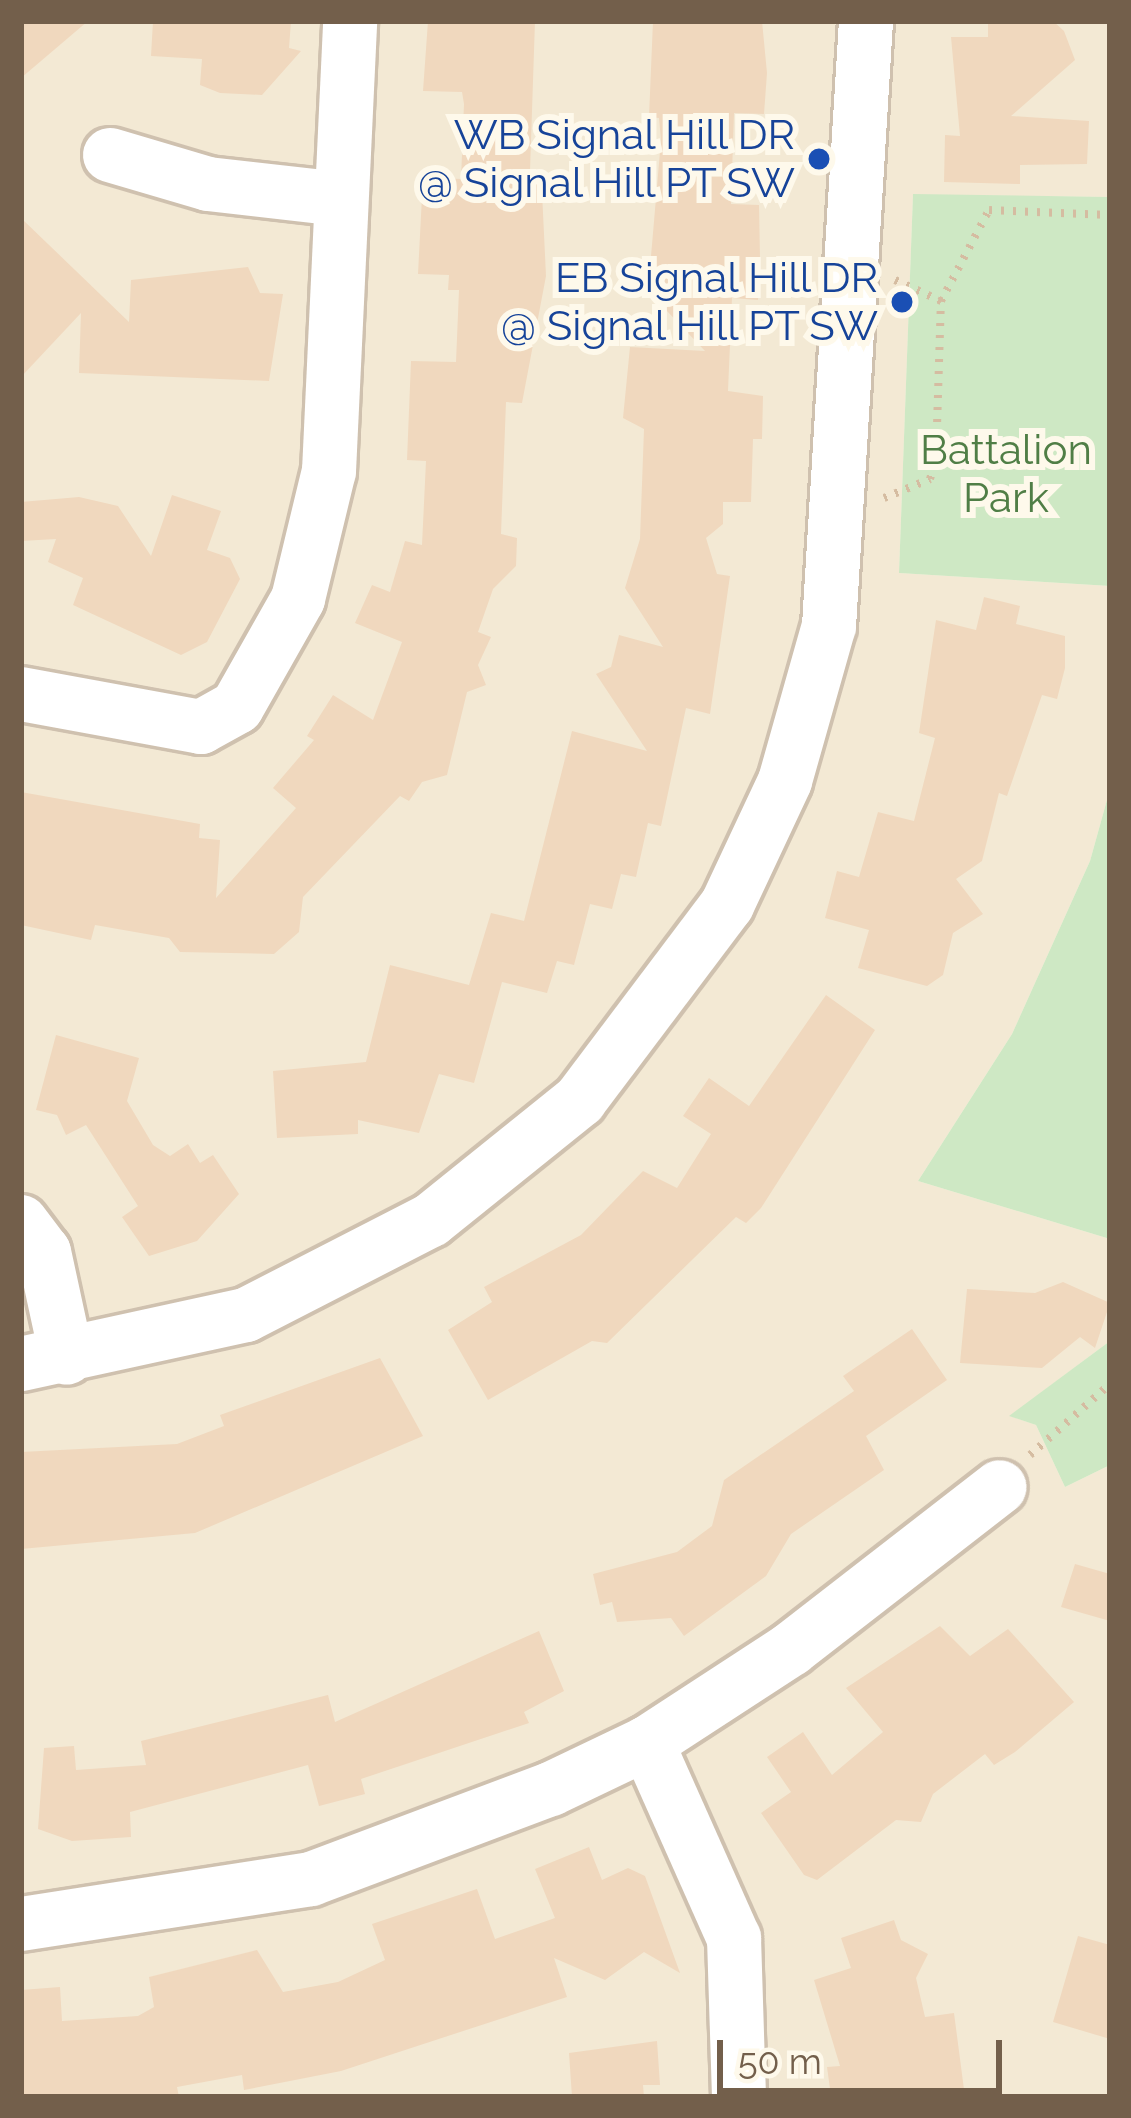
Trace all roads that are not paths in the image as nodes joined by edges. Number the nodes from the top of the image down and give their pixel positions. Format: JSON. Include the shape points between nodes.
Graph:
{"nodes":[{"id":1,"x":350,"y":21,"type":"edge"},
{"id":2,"x":866,"y":21,"type":"edge"},
{"id":3,"x":110,"y":155,"type":"dead end"},
{"id":4,"x":339,"y":200,"type":"junction"},
{"id":5,"x":21,"y":694,"type":"edge"},
{"id":6,"x":21,"y":1222,"type":"edge"},
{"id":7,"x":44,"y":1361,"type":"edge"},
{"id":8,"x":1000,"y":1487,"type":"road end"},
{"id":9,"x":647,"y":1744,"type":"junction"},
{"id":10,"x":21,"y":1924,"type":"edge"},
{"id":11,"x":740,"y":2097,"type":"edge"}],
"edges":[{"from":1,"to":4,"type":"street"},
{"from":2,"to":7,"type":"street","via":[[829,626],[784,781],[728,905],[580,1100],[431,1220],[264,1308]]},
{"from":3,"to":4,"type":"street","via":[[208,184]]},
{"from":4,"to":5,"type":"street","via":[[329,470],[298,598],[237,707],[201,727]]},
{"from":6,"to":7,"type":"street","via":[[44,1252]]},
{"from":8,"to":9,"type":"street"},
{"from":9,"to":10,"type":"street","via":[[310,1879]]},
{"from":9,"to":11,"type":"street","via":[[734,1937]]}]}
